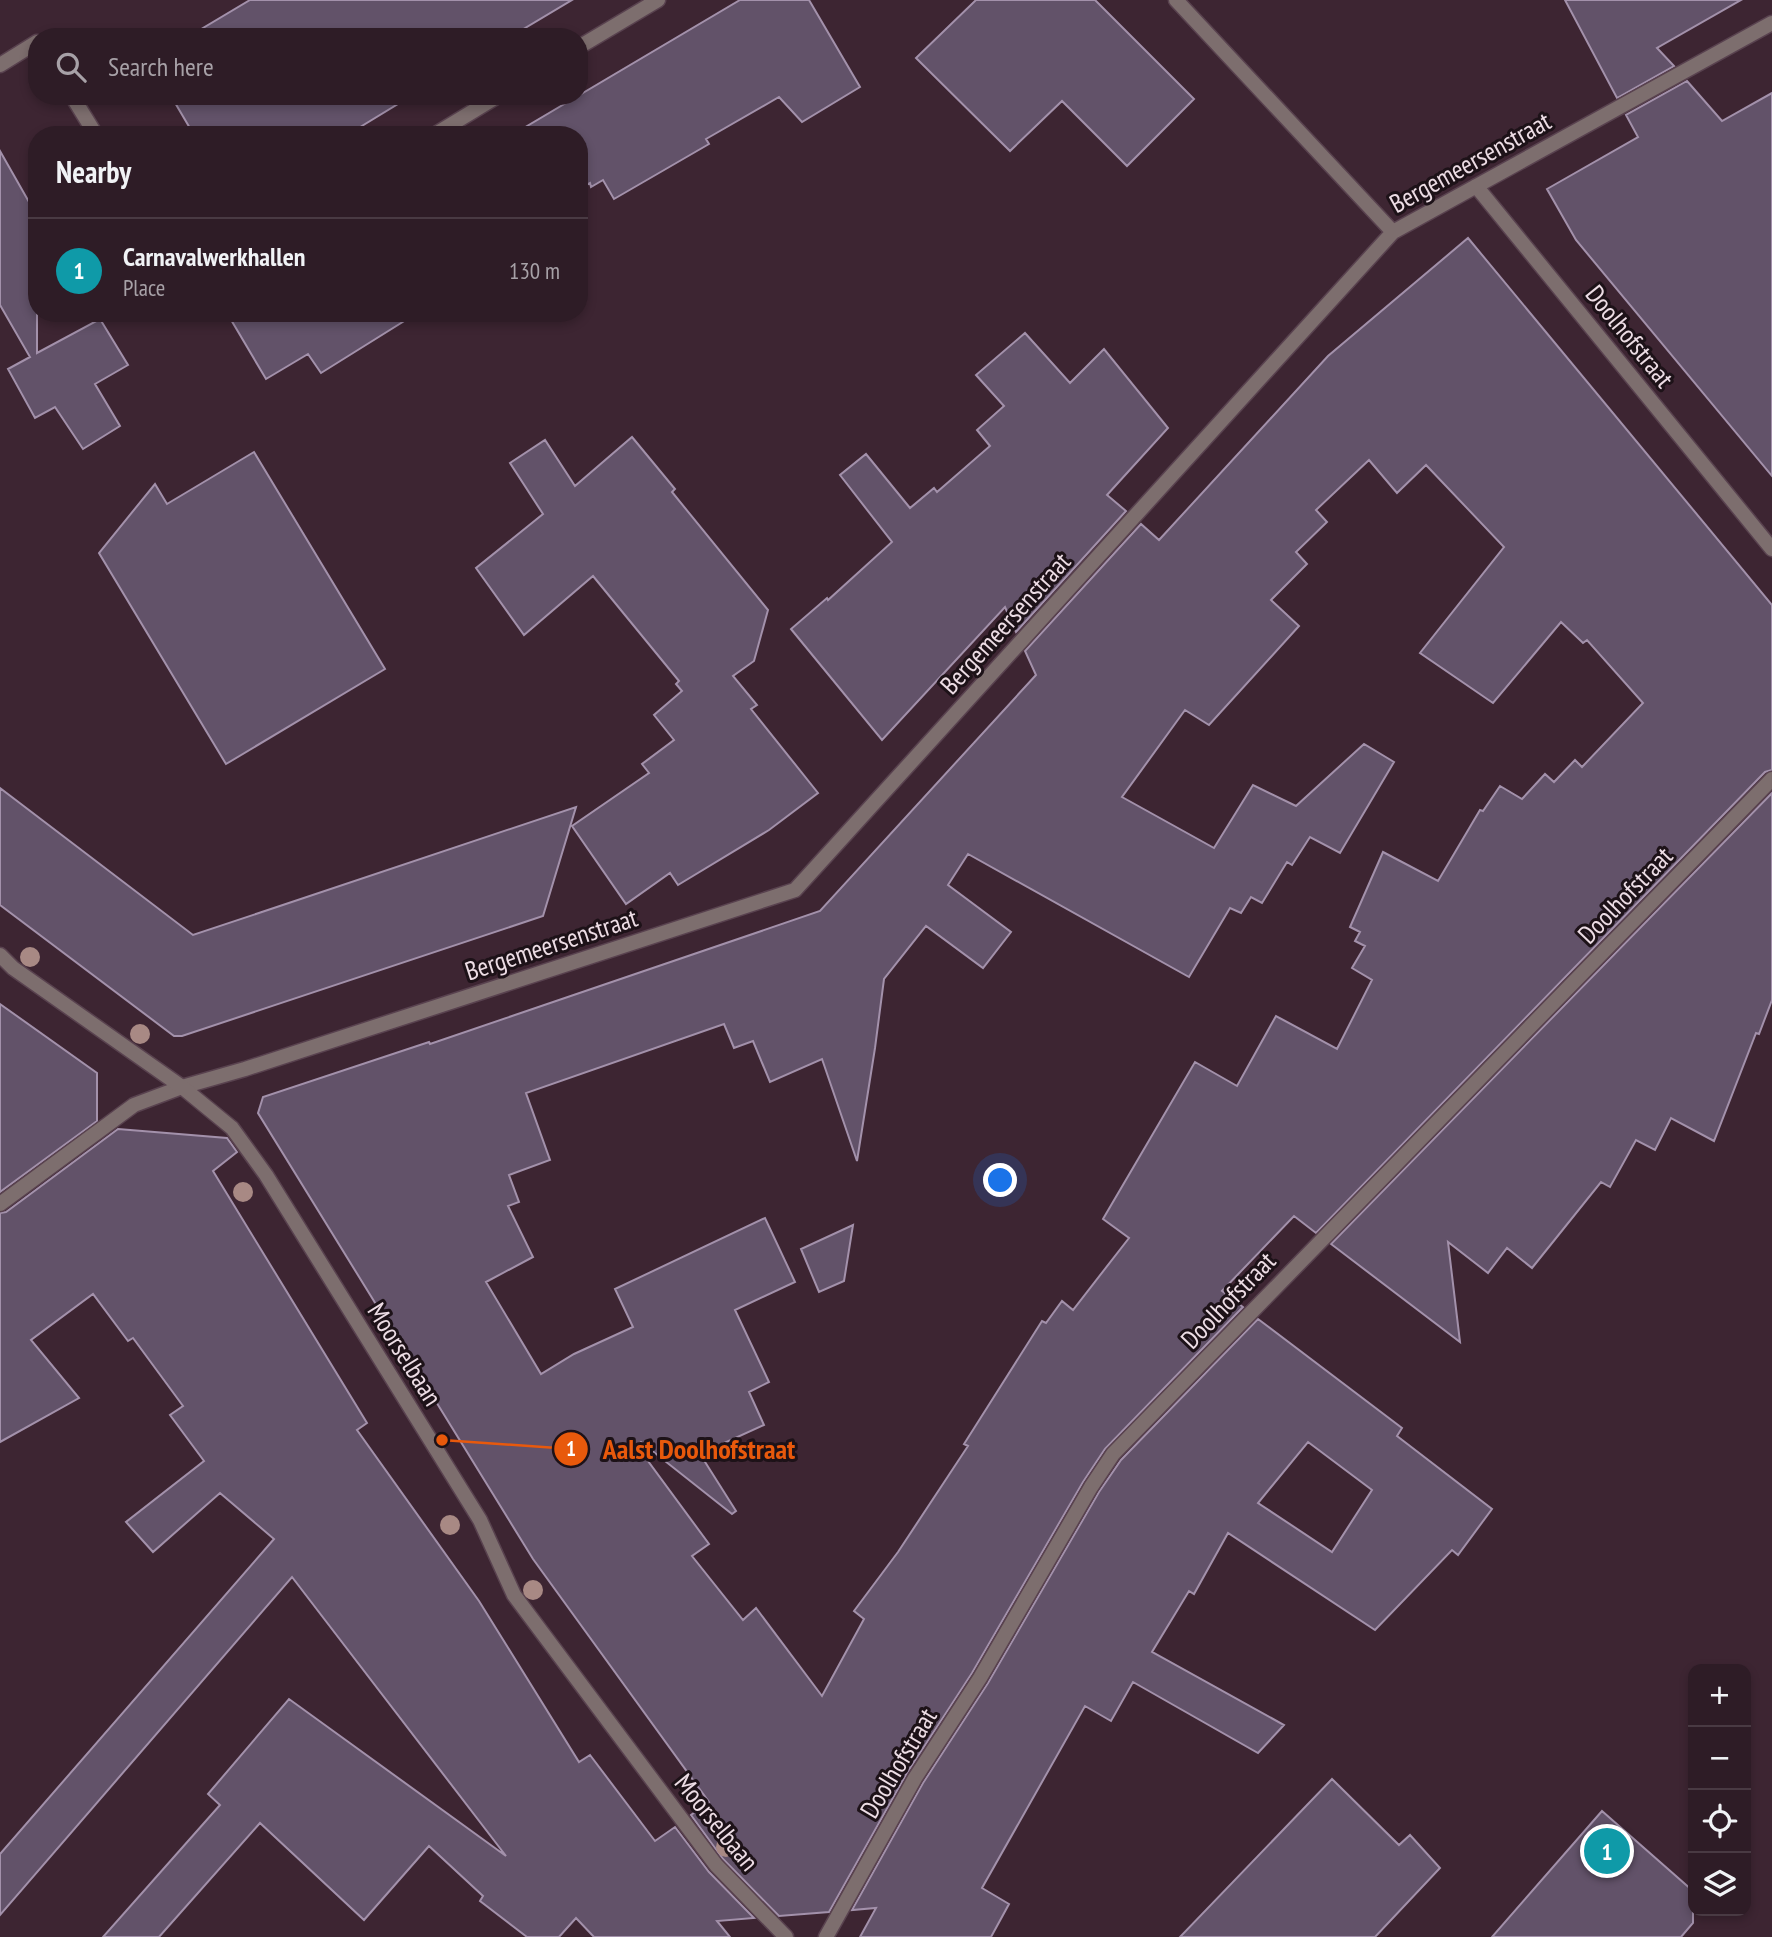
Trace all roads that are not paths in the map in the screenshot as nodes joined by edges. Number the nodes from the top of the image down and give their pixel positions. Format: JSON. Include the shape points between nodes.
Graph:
{"nodes":[{"id":1,"x":658,"y":0,"type":"edge"},
{"id":2,"x":1175,"y":0,"type":"edge"},
{"id":3,"x":1772,"y":23,"type":"edge"},
{"id":4,"x":588,"y":42,"type":"edge"},
{"id":5,"x":28,"y":48,"type":"edge"},
{"id":6,"x":0,"y":65,"type":"edge"},
{"id":7,"x":78,"y":105,"type":"edge"},
{"id":8,"x":483,"y":105,"type":"edge"},
{"id":9,"x":90,"y":126,"type":"edge"},
{"id":10,"x":448,"y":126,"type":"edge"},
{"id":11,"x":1476,"y":186,"type":"junction"},
{"id":12,"x":1393,"y":232,"type":"junction"},
{"id":13,"x":1772,"y":549,"type":"edge"},
{"id":14,"x":1772,"y":779,"type":"edge"},
{"id":15,"x":0,"y":955,"type":"edge"},
{"id":16,"x":182,"y":1087,"type":"junction"},
{"id":17,"x":0,"y":1203,"type":"edge"},
{"id":18,"x":786,"y":1937,"type":"edge"},
{"id":19,"x":826,"y":1937,"type":"edge"}],
"edges":[{"from":1,"to":4,"type":"street"},
{"from":2,"to":12,"type":"street"},
{"from":3,"to":11,"type":"street","name":"Bergemeersenstraat"},
{"from":5,"to":6,"type":"street"},
{"from":7,"to":9,"type":"street"},
{"from":8,"to":10,"type":"street"},
{"from":11,"to":12,"type":"street","name":"Bergemeersenstraat"},
{"from":11,"to":13,"type":"street","name":"Doolhofstraat"},
{"from":12,"to":16,"type":"street","name":"Bergemeersenstraat","via":[[795,890]]},
{"from":14,"to":19,"type":"street","name":"Doolhofstraat","via":[[1113,1454],[915,1778]]},
{"from":15,"to":16,"type":"street","name":"Moorselbaan"},
{"from":16,"to":17,"type":"street","name":"Bergemeersenstraat","via":[[134,1105]]},
{"from":16,"to":18,"type":"street","name":"Moorselbaan","via":[[232,1128],[265,1175],[480,1520],[514,1595],[716,1865]]}]}
